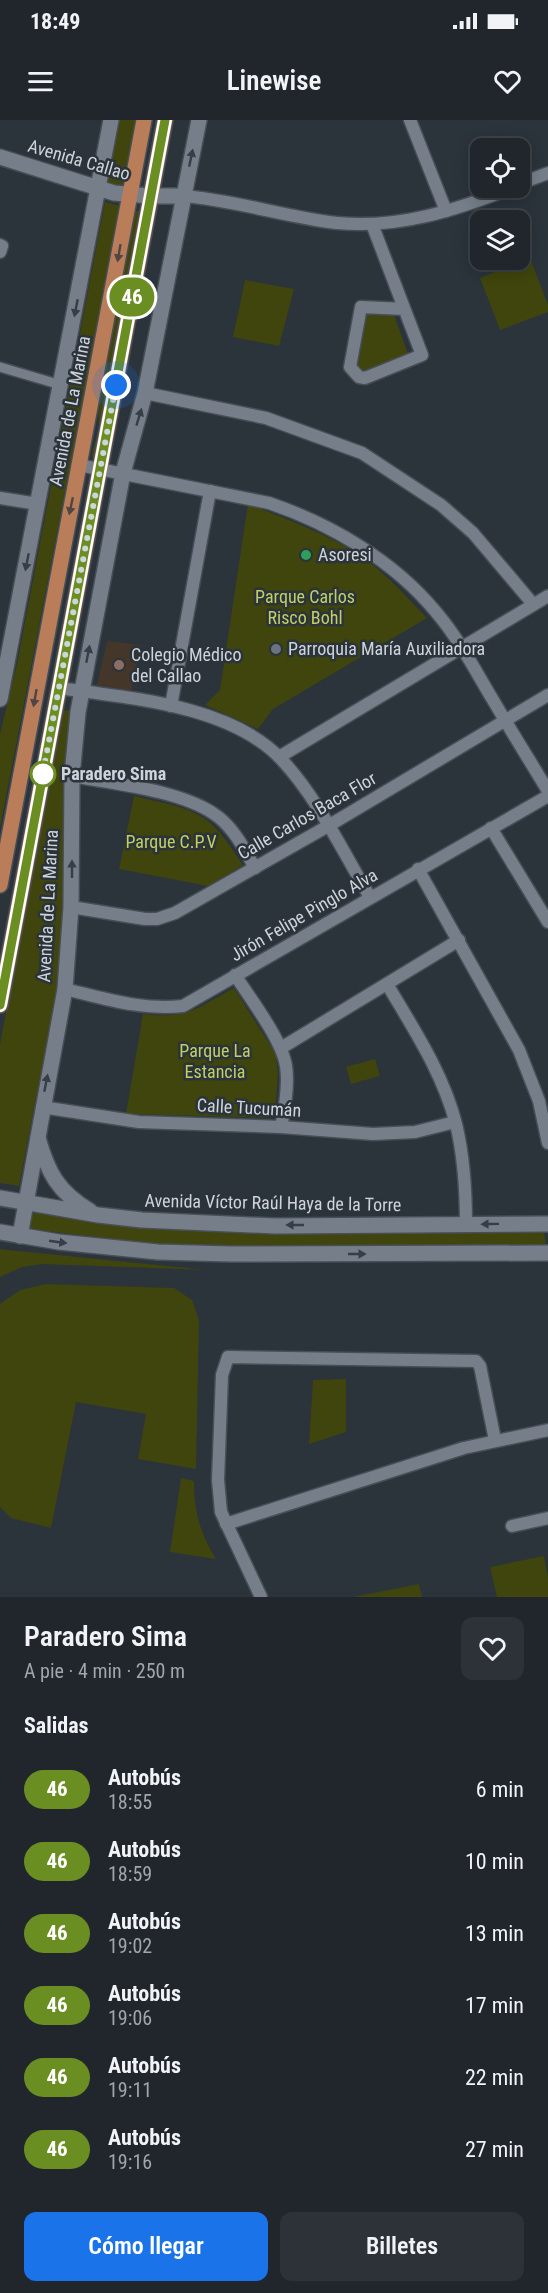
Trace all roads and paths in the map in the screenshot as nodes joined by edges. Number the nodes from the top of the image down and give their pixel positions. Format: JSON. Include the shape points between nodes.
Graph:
{"nodes":[{"id":1,"x":111,"y":120,"type":"edge"},
{"id":2,"x":144,"y":120,"type":"edge"},
{"id":3,"x":165,"y":120,"type":"edge"},
{"id":4,"x":199,"y":120,"type":"edge"},
{"id":5,"x":410,"y":120,"type":"edge"},
{"id":6,"x":0,"y":157,"type":"edge"},
{"id":7,"x":548,"y":173,"type":"edge"},
{"id":8,"x":530,"y":180,"type":"edge"},
{"id":9,"x":98,"y":189,"type":"junction"},
{"id":10,"x":130,"y":195,"type":"junction"},
{"id":11,"x":183,"y":195,"type":"junction"},
{"id":12,"x":150,"y":196,"type":"junction"},
{"id":13,"x":484,"y":198,"type":"edge"},
{"id":14,"x":446,"y":212,"type":"junction"},
{"id":15,"x":372,"y":224,"type":"junction"},
{"id":16,"x":404,"y":309,"type":"junction"},
{"id":17,"x":0,"y":368,"type":"edge"},
{"id":18,"x":61,"y":385,"type":"junction"},
{"id":19,"x":146,"y":393,"type":"junction"},
{"id":20,"x":80,"y":465,"type":"junction"},
{"id":21,"x":101,"y":469,"type":"junction"},
{"id":22,"x":123,"y":473,"type":"junction"},
{"id":23,"x":210,"y":491,"type":"junction"},
{"id":24,"x":0,"y":498,"type":"edge"},
{"id":25,"x":38,"y":504,"type":"junction"},
{"id":26,"x":548,"y":596,"type":"edge"},
{"id":27,"x":533,"y":604,"type":"junction"},
{"id":28,"x":462,"y":647,"type":"junction"},
{"id":29,"x":4,"y":663,"type":"edge"},
{"id":30,"x":59,"y":688,"type":"junction"},
{"id":31,"x":81,"y":691,"type":"junction"},
{"id":32,"x":548,"y":695,"type":"edge"},
{"id":33,"x":0,"y":699,"type":"edge"},
{"id":34,"x":171,"y":706,"type":"junction"},
{"id":35,"x":505,"y":721,"type":"junction"},
{"id":36,"x":279,"y":757,"type":"junction"},
{"id":37,"x":72,"y":776,"type":"junction"},
{"id":38,"x":548,"y":791,"type":"edge"},
{"id":39,"x":548,"y":796,"type":"edge"},
{"id":40,"x":328,"y":826,"type":"junction"},
{"id":41,"x":491,"y":828,"type":"junction"},
{"id":42,"x":255,"y":868,"type":"junction"},
{"id":43,"x":418,"y":869,"type":"junction"},
{"id":44,"x":0,"y":885,"type":"edge"},
{"id":45,"x":370,"y":897,"type":"junction"},
{"id":46,"x":548,"y":897,"type":"edge"},
{"id":47,"x":537,"y":904,"type":"junction"},
{"id":48,"x":71,"y":907,"type":"junction"},
{"id":49,"x":548,"y":922,"type":"edge"},
{"id":50,"x":459,"y":940,"type":"junction"},
{"id":51,"x":235,"y":975,"type":"junction"},
{"id":52,"x":387,"y":984,"type":"junction"},
{"id":53,"x":64,"y":989,"type":"junction"},
{"id":54,"x":0,"y":1005,"type":"edge"},
{"id":55,"x":281,"y":1048,"type":"junction"},
{"id":56,"x":543,"y":1098,"type":"edge"},
{"id":57,"x":42,"y":1107,"type":"junction"},
{"id":58,"x":455,"y":1122,"type":"junction"},
{"id":59,"x":281,"y":1127,"type":"junction"},
{"id":60,"x":37,"y":1134,"type":"junction"},
{"id":61,"x":548,"y":1143,"type":"edge"},
{"id":62,"x":0,"y":1198,"type":"edge"},
{"id":63,"x":25,"y":1202,"type":"junction"},
{"id":64,"x":98,"y":1215,"type":"junction"},
{"id":65,"x":548,"y":1224,"type":"edge"},
{"id":66,"x":466,"y":1225,"type":"junction"},
{"id":67,"x":0,"y":1232,"type":"edge"},
{"id":68,"x":20,"y":1236,"type":"junction"},
{"id":69,"x":548,"y":1253,"type":"edge"},
{"id":70,"x":548,"y":1430,"type":"edge"},
{"id":71,"x":495,"y":1440,"type":"junction"},
{"id":72,"x":548,"y":1518,"type":"edge"},
{"id":73,"x":226,"y":1524,"type":"junction"},
{"id":74,"x":512,"y":1526,"type":"dead end"},
{"id":75,"x":261,"y":1597,"type":"edge"}],
"edges":[{"from":1,"to":9,"type":"main road","name":"Avenida de La Marina"},
{"from":2,"to":10,"type":"main road","name":"Avenida de La Marina"},
{"from":3,"to":12,"type":"main road","name":"Avenida de La Marina"},
{"from":11,"to":4,"type":"main road","name":"Avenida de La Marina","one_way":true},
{"from":5,"to":14,"type":"street"},
{"from":6,"to":9,"type":"main road","name":"Avenida Callao"},
{"from":7,"to":8,"type":"street"},
{"from":9,"to":10,"type":"main road","name":"Avenida Callao"},
{"from":9,"to":18,"type":"main road","name":"Avenida de La Marina","one_way":true},
{"from":10,"to":12,"type":"main road","name":"Avenida Callao"},
{"from":10,"to":20,"type":"main road","name":"Avenida de La Marina","one_way":true},
{"from":11,"to":12,"type":"main road","name":"Avenida Callao"},
{"from":11,"to":15,"type":"street","via":[[336,223]]},
{"from":11,"to":19,"type":"main road","name":"Avenida de La Marina"},
{"from":12,"to":21,"type":"main road","name":"Avenida de La Marina"},
{"from":13,"to":14,"type":"street"},
{"from":14,"to":15,"type":"street"},
{"from":15,"to":16,"type":"street"},
{"from":16,"to":16,"type":"street","via":[[422,355],[359,377],[350,367],[360,307]]},
{"from":17,"to":18,"type":"street"},
{"from":18,"to":25,"type":"main road","name":"Avenida de La Marina"},
{"from":22,"to":19,"type":"main road","name":"Avenida de La Marina","one_way":true},
{"from":19,"to":27,"type":"street","via":[[266,418],[371,458],[441,505],[473,533]]},
{"from":20,"to":21,"type":"street"},
{"from":20,"to":44,"type":"main road","name":"Avenida de La Marina","one_way":true},
{"from":21,"to":22,"type":"street"},
{"from":21,"to":30,"type":"main road","name":"Avenida de La Marina"},
{"from":22,"to":23,"type":"street"},
{"from":31,"to":22,"type":"main road","name":"Avenida de La Marina","one_way":true},
{"from":23,"to":28,"type":"street","via":[[290,510],[343,536],[403,578],[436,611]]},
{"from":23,"to":34,"type":"street"},
{"from":24,"to":25,"type":"street"},
{"from":25,"to":29,"type":"main road","name":"Avenida de La Marina","one_way":true},
{"from":26,"to":27,"type":"street"},
{"from":27,"to":28,"type":"street"},
{"from":28,"to":35,"type":"street"},
{"from":28,"to":36,"type":"street"},
{"from":29,"to":33,"type":"main road","name":"Avenida de La Marina"},
{"from":30,"to":31,"type":"street"},
{"from":30,"to":54,"type":"main road","name":"Avenida de La Marina"},
{"from":31,"to":34,"type":"street"},
{"from":31,"to":37,"type":"main road","name":"Avenida de La Marina"},
{"from":32,"to":35,"type":"street","name":"Calle Carlos Baca Flor"},
{"from":34,"to":36,"type":"street","via":[[223,722]]},
{"from":35,"to":38,"type":"street"},
{"from":35,"to":40,"type":"street","name":"Calle Carlos Baca Flor"},
{"from":36,"to":40,"type":"street","via":[[297,777]]},
{"from":37,"to":42,"type":"street","via":[[181,798],[206,808],[235,834]]},
{"from":48,"to":37,"type":"main road","name":"Avenida de La Marina","one_way":true},
{"from":39,"to":41,"type":"street","name":"Jirón Felipe Pinglo Alva"},
{"from":40,"to":42,"type":"street","name":"Calle Carlos Baca Flor"},
{"from":40,"to":45,"type":"street"},
{"from":41,"to":43,"type":"street","name":"Jirón Felipe Pinglo Alva"},
{"from":41,"to":47,"type":"street"},
{"from":42,"to":48,"type":"street","name":"Calle Carlos Baca Flor","via":[[157,919]]},
{"from":43,"to":45,"type":"street","name":"Jirón Felipe Pinglo Alva"},
{"from":43,"to":50,"type":"street"},
{"from":45,"to":51,"type":"street","name":"Jirón Felipe Pinglo Alva"},
{"from":46,"to":47,"type":"street"},
{"from":47,"to":49,"type":"street"},
{"from":48,"to":53,"type":"main road","name":"Avenida de La Marina"},
{"from":50,"to":52,"type":"street"},
{"from":50,"to":56,"type":"street"},
{"from":51,"to":53,"type":"street","name":"Jirón Felipe Pinglo Alva","via":[[196,1000],[168,1008],[140,1006]]},
{"from":51,"to":55,"type":"street"},
{"from":52,"to":55,"type":"street"},
{"from":52,"to":58,"type":"street","via":[[423,1044]]},
{"from":57,"to":53,"type":"main road","name":"Avenida de La Marina","one_way":true},
{"from":55,"to":59,"type":"street","via":[[286,1066]]},
{"from":56,"to":61,"type":"street"},
{"from":57,"to":59,"type":"street","name":"Calle Tucumán","via":[[139,1122]]},
{"from":57,"to":60,"type":"main road","name":"Avenida de La Marina"},
{"from":58,"to":59,"type":"street","name":"Calle Tucumán","via":[[415,1132],[373,1134]]},
{"from":58,"to":66,"type":"street","via":[[462,1159]]},
{"from":60,"to":63,"type":"main road","name":"Avenida de La Marina"},
{"from":60,"to":64,"type":"main road","via":[[46,1164],[58,1185],[75,1202]]},
{"from":62,"to":63,"type":"main road","name":"Avenida Víctor Raúl Haya de la Torre"},
{"from":63,"to":64,"type":"main road","name":"Avenida Víctor Raúl Haya de la Torre"},
{"from":63,"to":68,"type":"main road","name":"Avenida de La Marina"},
{"from":66,"to":64,"type":"main road","name":"Avenida Víctor Raúl Haya de la Torre","one_way":true,"via":[[274,1226]]},
{"from":65,"to":66,"type":"main road","name":"Avenida Víctor Raúl Haya de la Torre","one_way":true},
{"from":67,"to":68,"type":"main road"},
{"from":68,"to":69,"type":"main road","one_way":true,"via":[[158,1252]]},
{"from":70,"to":71,"type":"street"},
{"from":71,"to":73,"type":"street"},
{"from":71,"to":73,"type":"street","via":[[480,1366],[470,1360],[228,1357],[222,1375],[218,1480]]},
{"from":72,"to":74,"type":"street"},
{"from":73,"to":75,"type":"street"}]}
